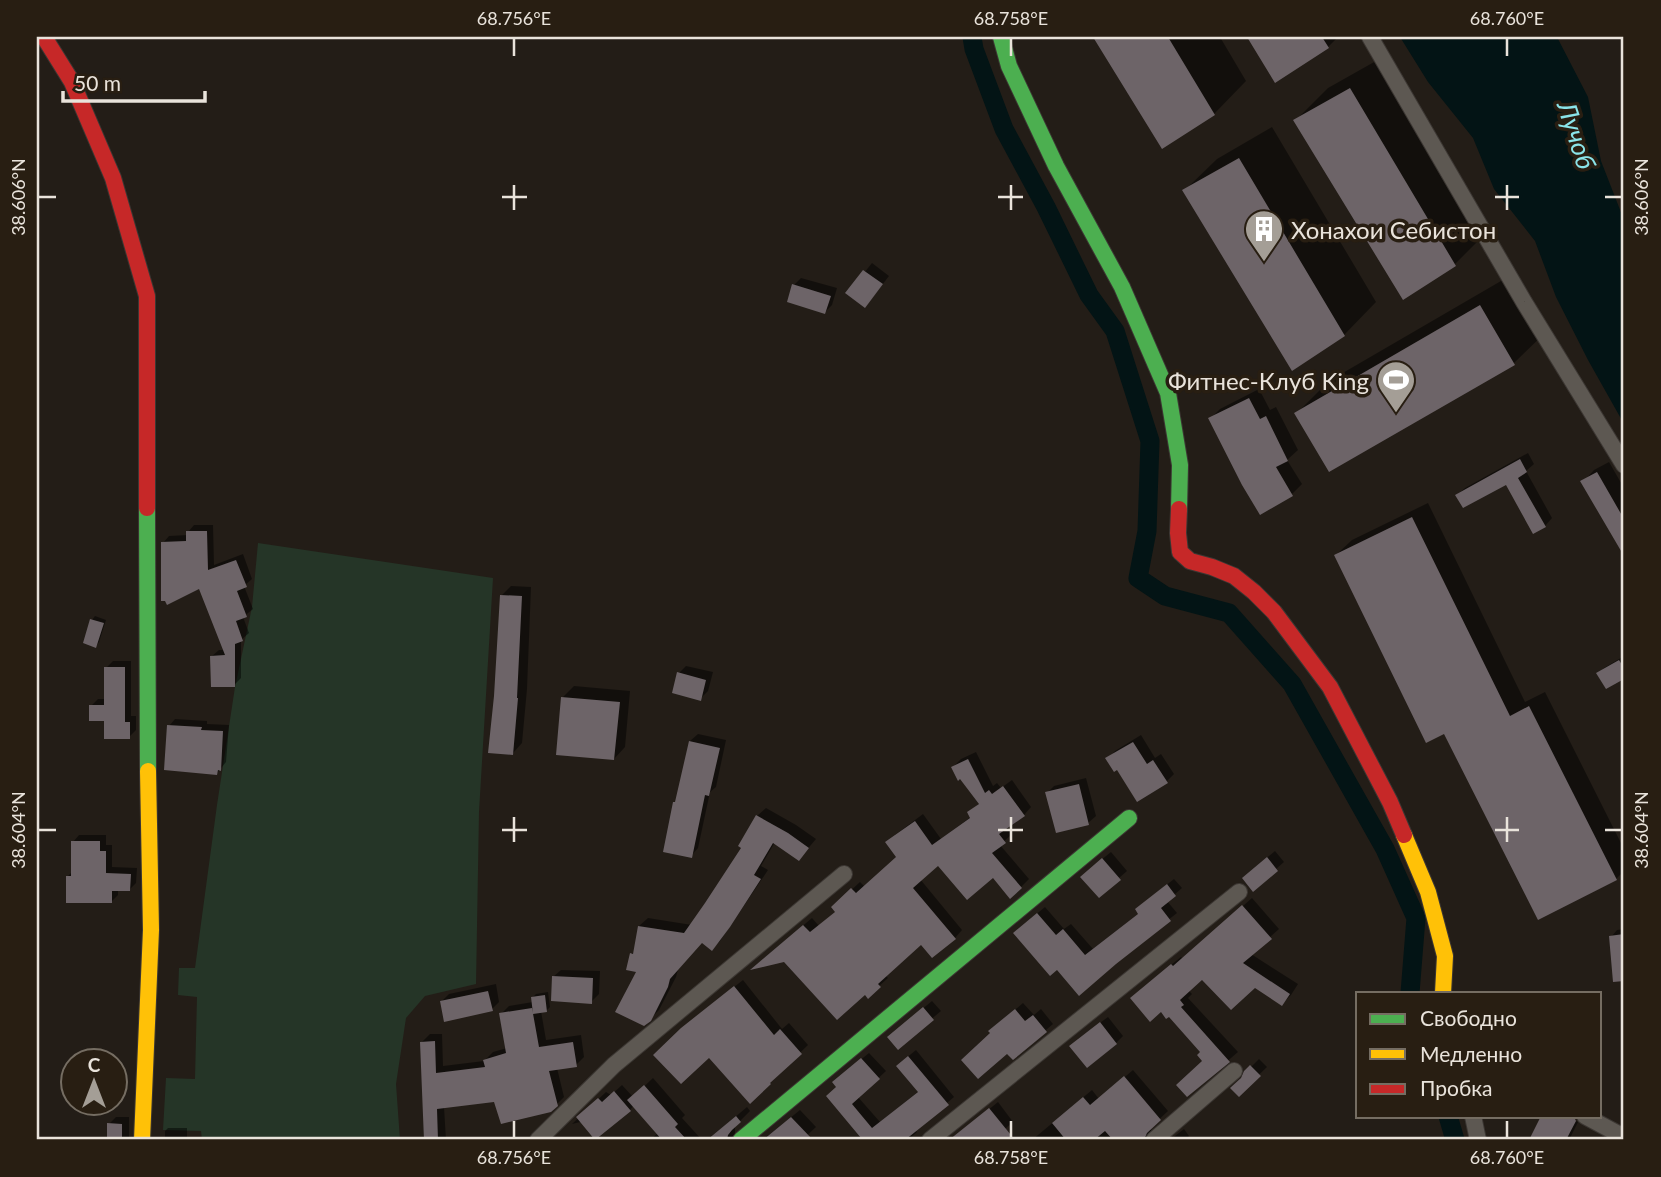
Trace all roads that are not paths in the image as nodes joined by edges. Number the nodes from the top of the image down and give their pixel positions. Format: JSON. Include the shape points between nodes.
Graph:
{"nodes":[{"id":1,"x":44,"y":37,"type":"edge"},
{"id":2,"x":1001,"y":37,"type":"edge"},
{"id":3,"x":1370,"y":37,"type":"edge"},
{"id":4,"x":1624,"y":465,"type":"edge"},
{"id":5,"x":1129,"y":818,"type":"dead end"},
{"id":6,"x":844,"y":874,"type":"dead end"},
{"id":7,"x":1239,"y":892,"type":"dead end"},
{"id":8,"x":1443,"y":992,"type":"edge"},
{"id":9,"x":1234,"y":1071,"type":"dead end"},
{"id":10,"x":1473,"y":1118,"type":"edge"},
{"id":11,"x":1589,"y":1118,"type":"edge"},
{"id":12,"x":1624,"y":1137,"type":"edge"},
{"id":13,"x":142,"y":1140,"type":"edge"},
{"id":14,"x":538,"y":1140,"type":"edge"},
{"id":15,"x":741,"y":1140,"type":"edge"},
{"id":16,"x":930,"y":1140,"type":"edge"},
{"id":17,"x":1154,"y":1140,"type":"edge"},
{"id":18,"x":1478,"y":1140,"type":"edge"}],
"edges":[{"from":1,"to":13,"type":"street","via":[[72,82],[113,178],[146,296],[151,930]]},
{"from":2,"to":8,"type":"street","via":[[1009,66],[1055,166],[1122,287],[1168,393],[1180,465],[1180,552],[1190,561],[1234,576],[1254,592],[1330,687],[1390,802],[1428,892],[1445,956]]},
{"from":3,"to":4,"type":"street"},
{"from":5,"to":15,"type":"street"},
{"from":6,"to":14,"type":"street","via":[[614,1065]]},
{"from":7,"to":16,"type":"street"},
{"from":9,"to":17,"type":"street"},
{"from":10,"to":18,"type":"street"},
{"from":11,"to":12,"type":"street"}]}
